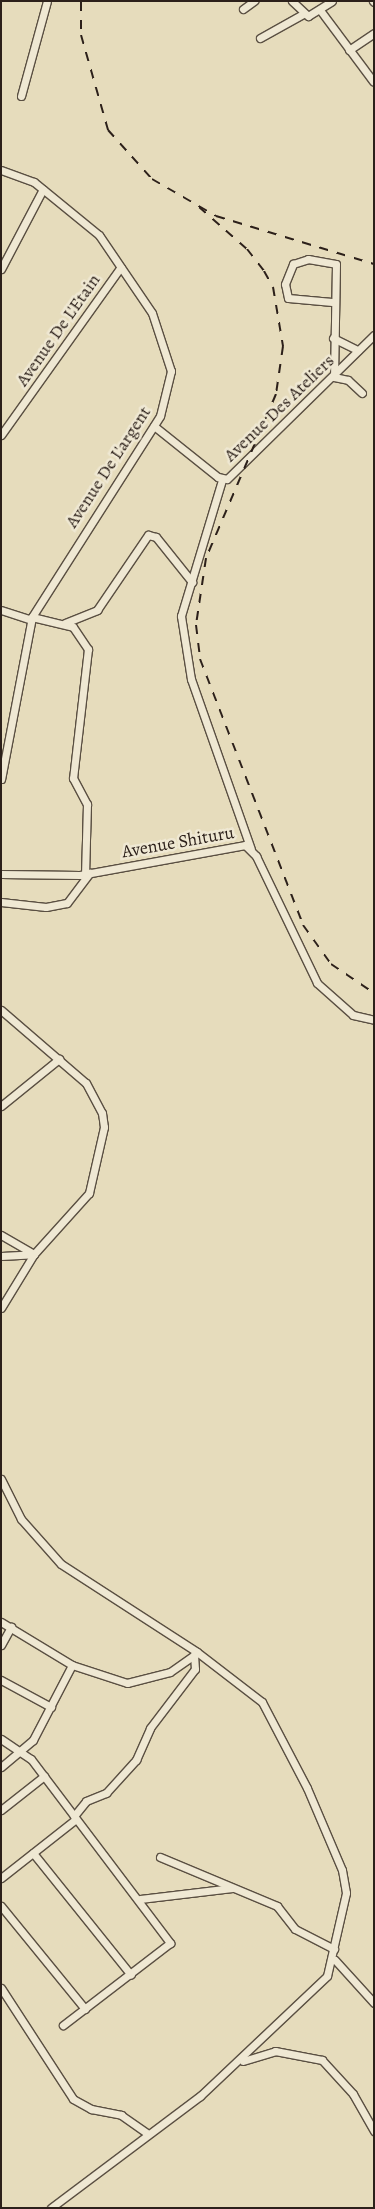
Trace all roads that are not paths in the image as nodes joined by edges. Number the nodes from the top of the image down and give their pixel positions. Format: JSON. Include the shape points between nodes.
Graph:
{"nodes":[{"id":1,"x":47,"y":1,"type":"edge"},
{"id":2,"x":254,"y":1,"type":"edge"},
{"id":3,"x":292,"y":1,"type":"edge"},
{"id":4,"x":332,"y":1,"type":"edge"},
{"id":5,"x":243,"y":10,"type":"dead end"},
{"id":6,"x":320,"y":10,"type":"junction"},
{"id":7,"x":303,"y":14,"type":"junction"},
{"id":8,"x":374,"y":32,"type":"edge"},
{"id":9,"x":260,"y":38,"type":"dead end"},
{"id":10,"x":349,"y":50,"type":"junction"},
{"id":11,"x":373,"y":81,"type":"edge"},
{"id":12,"x":21,"y":96,"type":"dead end"},
{"id":13,"x":1,"y":170,"type":"edge"},
{"id":14,"x":44,"y":189,"type":"junction"},
{"id":15,"x":121,"y":267,"type":"junction"},
{"id":16,"x":1,"y":268,"type":"edge"},
{"id":17,"x":332,"y":302,"type":"junction"},
{"id":18,"x":374,"y":335,"type":"edge"},
{"id":19,"x":333,"y":338,"type":"junction"},
{"id":20,"x":358,"y":350,"type":"junction"},
{"id":21,"x":334,"y":377,"type":"junction"},
{"id":22,"x":362,"y":393,"type":"dead end"},
{"id":23,"x":1,"y":420,"type":"edge"},
{"id":24,"x":10,"y":425,"type":"junction"},
{"id":25,"x":154,"y":426,"type":"junction"},
{"id":26,"x":1,"y":434,"type":"edge"},
{"id":27,"x":222,"y":480,"type":"junction"},
{"id":28,"x":192,"y":582,"type":"junction"},
{"id":29,"x":1,"y":610,"type":"edge"},
{"id":30,"x":32,"y":619,"type":"junction"},
{"id":31,"x":65,"y":623,"type":"junction"},
{"id":32,"x":1,"y":779,"type":"edge"},
{"id":33,"x":251,"y":848,"type":"junction"},
{"id":34,"x":1,"y":874,"type":"edge"},
{"id":35,"x":87,"y":874,"type":"junction"},
{"id":36,"x":1,"y":902,"type":"edge"},
{"id":37,"x":1,"y":1010,"type":"edge"},
{"id":38,"x":374,"y":1020,"type":"edge"},
{"id":39,"x":59,"y":1059,"type":"junction"},
{"id":40,"x":1,"y":1106,"type":"edge"},
{"id":41,"x":1,"y":1235,"type":"edge"},
{"id":42,"x":34,"y":1254,"type":"junction"},
{"id":43,"x":1,"y":1256,"type":"edge"},
{"id":44,"x":1,"y":1308,"type":"edge"},
{"id":45,"x":1,"y":1479,"type":"edge"},
{"id":46,"x":1,"y":1622,"type":"edge"},
{"id":47,"x":11,"y":1627,"type":"junction"},
{"id":48,"x":1,"y":1645,"type":"edge"},
{"id":49,"x":196,"y":1654,"type":"junction"},
{"id":50,"x":72,"y":1665,"type":"junction"},
{"id":51,"x":1,"y":1680,"type":"edge"},
{"id":52,"x":51,"y":1707,"type":"junction"},
{"id":53,"x":1,"y":1739,"type":"edge"},
{"id":54,"x":21,"y":1752,"type":"junction"},
{"id":55,"x":1,"y":1767,"type":"edge"},
{"id":56,"x":44,"y":1776,"type":"junction"},
{"id":57,"x":1,"y":1810,"type":"edge"},
{"id":58,"x":75,"y":1818,"type":"junction"},
{"id":59,"x":33,"y":1853,"type":"junction"},
{"id":60,"x":160,"y":1857,"type":"dead end"},
{"id":61,"x":1,"y":1878,"type":"edge"},
{"id":62,"x":233,"y":1888,"type":"junction"},
{"id":63,"x":140,"y":1899,"type":"junction"},
{"id":64,"x":1,"y":1906,"type":"edge"},
{"id":65,"x":334,"y":1949,"type":"junction"},
{"id":66,"x":335,"y":1960,"type":"dead end"},
{"id":67,"x":131,"y":1975,"type":"junction"},
{"id":68,"x":1,"y":1988,"type":"edge"},
{"id":69,"x":374,"y":2003,"type":"edge"},
{"id":70,"x":85,"y":2009,"type":"junction"},
{"id":71,"x":64,"y":2025,"type":"dead end"},
{"id":72,"x":240,"y":2062,"type":"junction"},
{"id":73,"x":374,"y":2131,"type":"edge"},
{"id":74,"x":148,"y":2134,"type":"junction"},
{"id":75,"x":51,"y":2208,"type":"edge"}],
"edges":[{"from":1,"to":12,"type":"street"},
{"from":2,"to":5,"type":"street"},
{"from":3,"to":7,"type":"street"},
{"from":4,"to":6,"type":"street"},
{"from":6,"to":7,"type":"street"},
{"from":6,"to":10,"type":"street"},
{"from":7,"to":9,"type":"street"},
{"from":8,"to":10,"type":"street"},
{"from":10,"to":11,"type":"street"},
{"from":13,"to":14,"type":"street","name":"Avenue De L'argent"},
{"from":14,"to":15,"type":"street","name":"Avenue De L'argent","via":[[87,222]]},
{"from":14,"to":16,"type":"street"},
{"from":15,"to":24,"type":"street","name":"Avenue De L'Etain"},
{"from":15,"to":25,"type":"street","name":"Avenue De L'argent","via":[[152,313],[169,357],[169,393]]},
{"from":17,"to":17,"type":"street","via":[[336,264],[308,259],[293,264],[285,284],[288,298]]},
{"from":17,"to":19,"type":"street"},
{"from":18,"to":20,"type":"street","name":"Avenue Des Ateliers"},
{"from":19,"to":20,"type":"street"},
{"from":19,"to":21,"type":"street"},
{"from":20,"to":21,"type":"street","name":"Avenue Des Ateliers"},
{"from":21,"to":22,"type":"street","via":[[348,380]]},
{"from":21,"to":27,"type":"street","name":"Avenue Des Ateliers","via":[[244,467]]},
{"from":23,"to":24,"type":"street"},
{"from":24,"to":26,"type":"street","name":"Avenue De L'Etain"},
{"from":25,"to":27,"type":"street","name":"Avenue Des Ateliers"},
{"from":25,"to":30,"type":"street","name":"Avenue De L'argent"},
{"from":27,"to":28,"type":"street"},
{"from":28,"to":31,"type":"street","via":[[156,536],[148,535],[96,610]]},
{"from":28,"to":33,"type":"street","via":[[182,616],[190,680]]},
{"from":29,"to":30,"type":"street"},
{"from":30,"to":31,"type":"street"},
{"from":30,"to":32,"type":"street","name":"Avenue De L'argent"},
{"from":31,"to":35,"type":"street","via":[[83,640],[90,661],[73,778],[88,804]]},
{"from":33,"to":35,"type":"street","name":"Avenue Shituru","via":[[230,845]]},
{"from":33,"to":38,"type":"street","name":"Avenue Shituru","via":[[309,970],[324,992],[353,1015]]},
{"from":34,"to":35,"type":"street","name":"Avenue Shituru"},
{"from":35,"to":36,"type":"street","via":[[67,903],[46,907]]},
{"from":37,"to":39,"type":"street"},
{"from":39,"to":40,"type":"street"},
{"from":39,"to":42,"type":"street","via":[[94,1094],[102,1113],[103,1134],[89,1193]]},
{"from":41,"to":42,"type":"street"},
{"from":42,"to":43,"type":"street"},
{"from":42,"to":44,"type":"street"},
{"from":45,"to":49,"type":"street","via":[[21,1519],[62,1564]]},
{"from":46,"to":47,"type":"street"},
{"from":47,"to":48,"type":"street"},
{"from":47,"to":50,"type":"street"},
{"from":49,"to":50,"type":"street","via":[[170,1672],[127,1683]]},
{"from":49,"to":58,"type":"street","via":[[195,1669],[150,1728],[136,1760],[106,1793],[86,1801]]},
{"from":49,"to":65,"type":"street","via":[[262,1702],[300,1772],[344,1883]]},
{"from":50,"to":52,"type":"street"},
{"from":51,"to":52,"type":"street"},
{"from":52,"to":54,"type":"street","via":[[33,1740]]},
{"from":53,"to":54,"type":"street"},
{"from":54,"to":55,"type":"street"},
{"from":54,"to":56,"type":"street"},
{"from":56,"to":57,"type":"street"},
{"from":56,"to":58,"type":"street"},
{"from":58,"to":59,"type":"street"},
{"from":58,"to":63,"type":"street"},
{"from":59,"to":61,"type":"street"},
{"from":59,"to":67,"type":"street"},
{"from":60,"to":62,"type":"street"},
{"from":62,"to":63,"type":"street"},
{"from":62,"to":65,"type":"street","via":[[282,1908],[295,1929]]},
{"from":63,"to":67,"type":"street","via":[[170,1943]]},
{"from":64,"to":70,"type":"street"},
{"from":65,"to":72,"type":"street","via":[[327,1976]]},
{"from":66,"to":69,"type":"street"},
{"from":67,"to":70,"type":"street"},
{"from":68,"to":74,"type":"street","via":[[73,2099],[90,2109],[121,2115]]},
{"from":70,"to":71,"type":"street"},
{"from":72,"to":73,"type":"street","via":[[275,2052],[322,2060],[353,2094]]},
{"from":72,"to":74,"type":"street"},
{"from":74,"to":75,"type":"street"}]}
